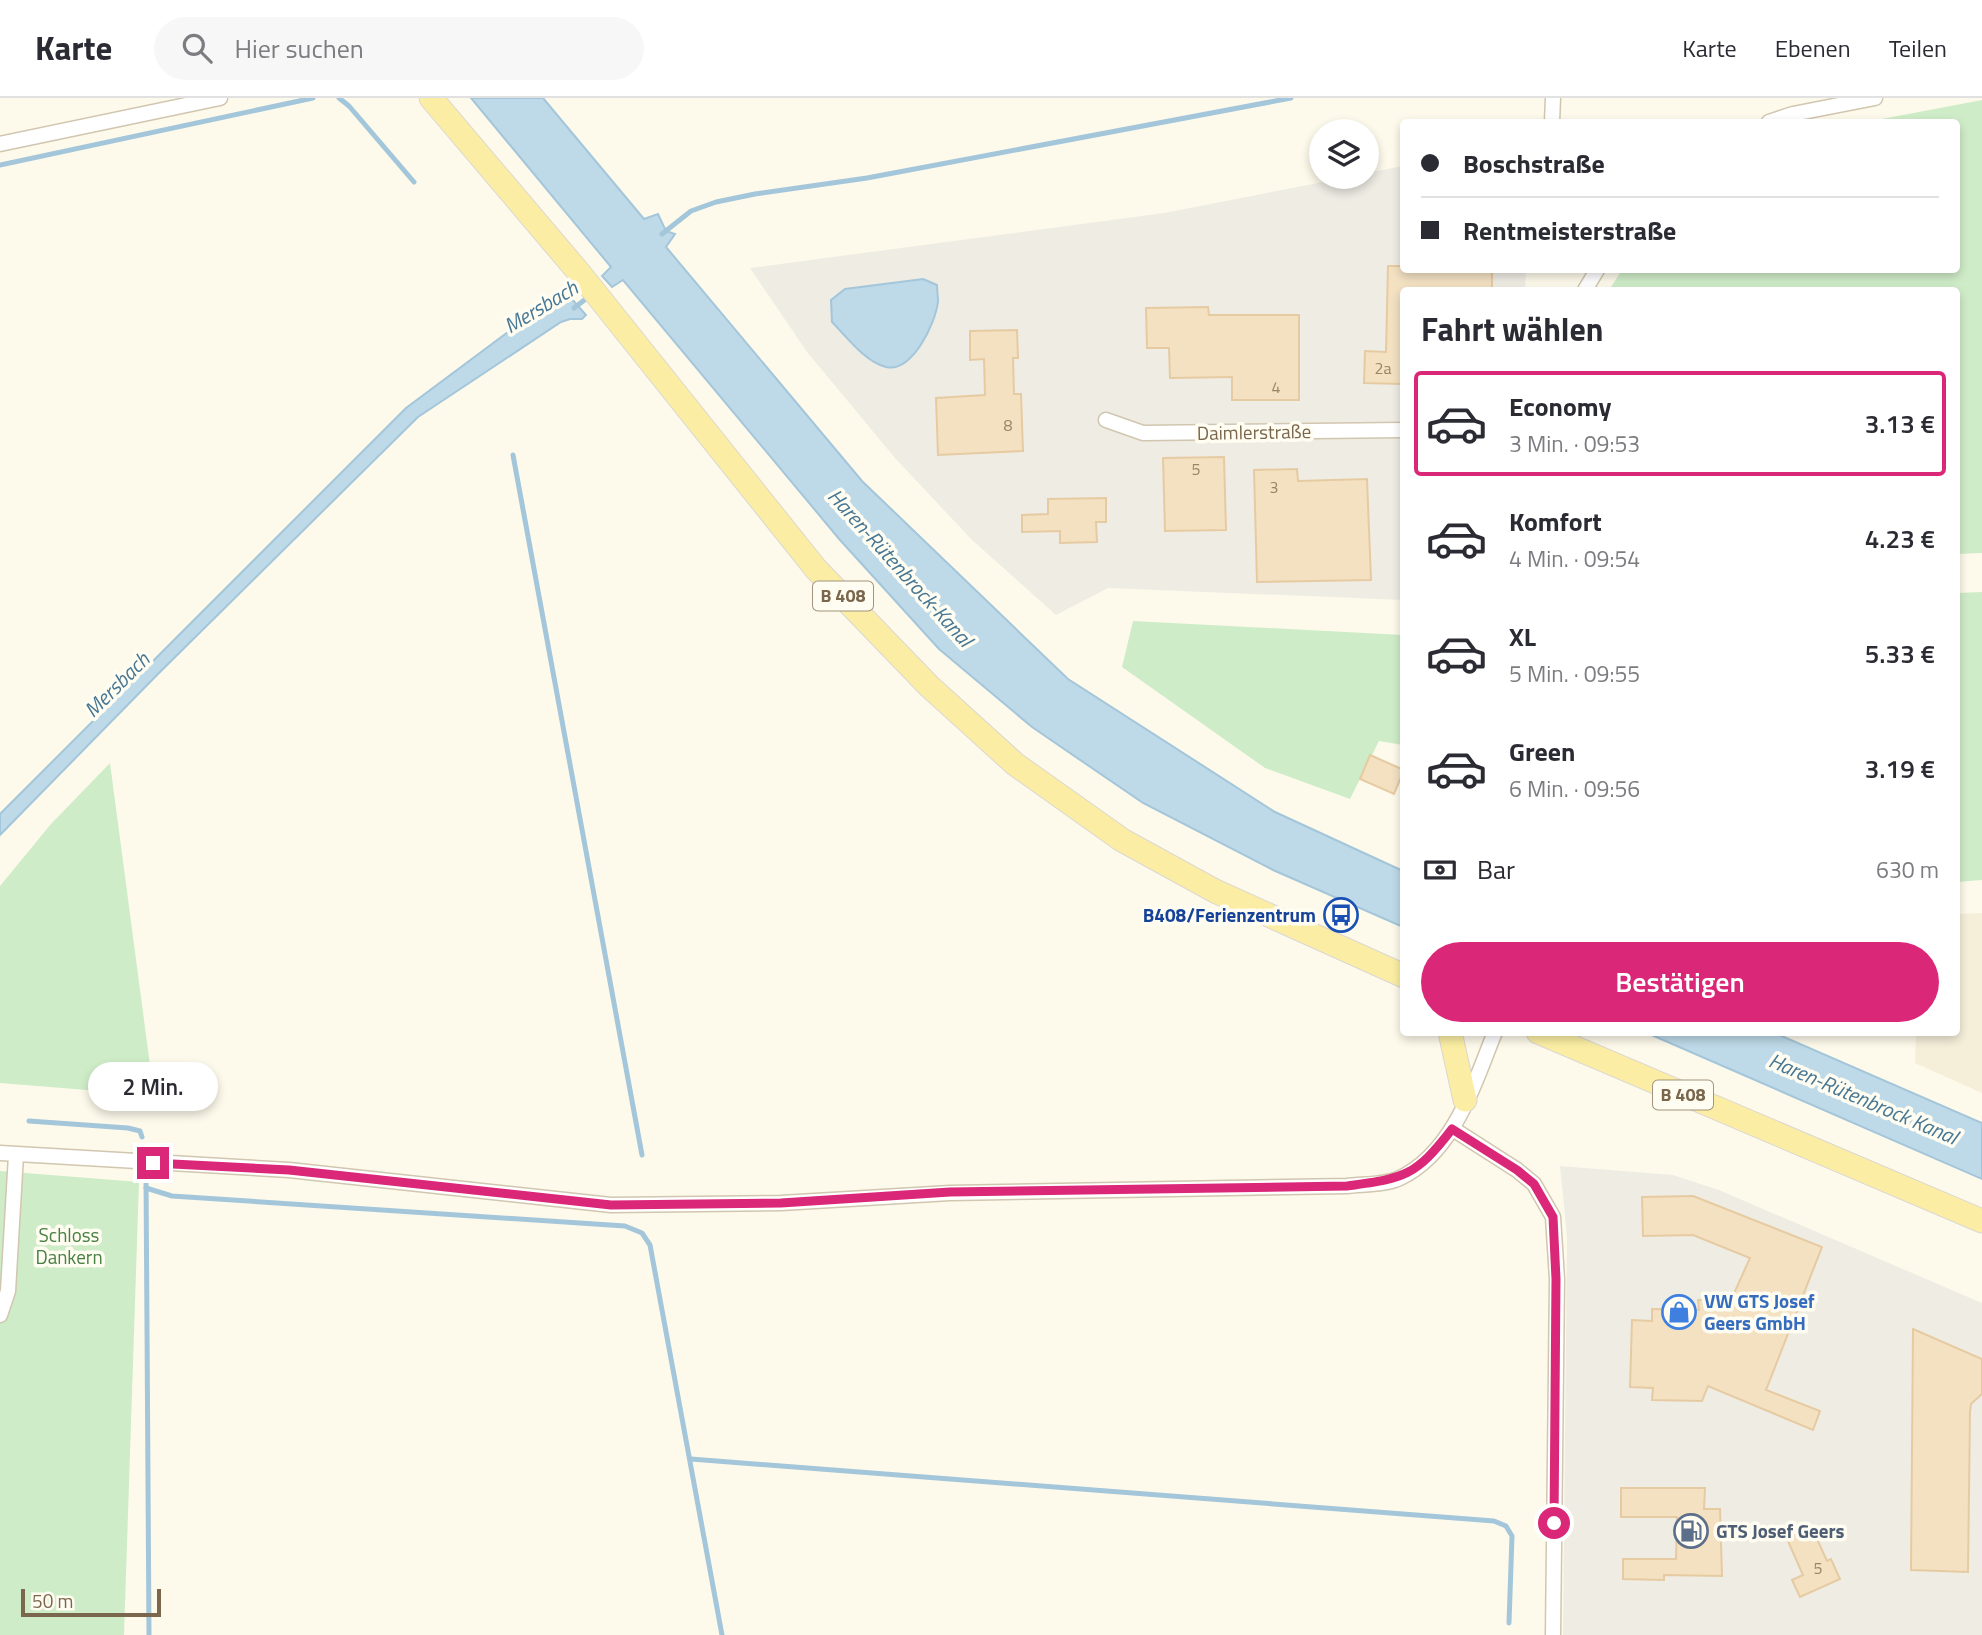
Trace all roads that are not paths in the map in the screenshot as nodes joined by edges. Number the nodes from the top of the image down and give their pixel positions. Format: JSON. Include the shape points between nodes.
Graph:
{"nodes":[{"id":1,"x":220,"y":98,"type":"edge"},
{"id":2,"x":431,"y":98,"type":"edge"},
{"id":3,"x":1553,"y":98,"type":"edge"},
{"id":4,"x":1875,"y":98,"type":"edge"},
{"id":5,"x":1552,"y":119,"type":"edge"},
{"id":6,"x":1778,"y":119,"type":"edge"},
{"id":7,"x":0,"y":144,"type":"edge"},
{"id":8,"x":1106,"y":420,"type":"dead end"},
{"id":9,"x":1400,"y":430,"type":"edge"},
{"id":10,"x":1400,"y":976,"type":"edge"},
{"id":11,"x":1451,"y":1036,"type":"edge"},
{"id":12,"x":1493,"y":1036,"type":"edge"},
{"id":13,"x":1547,"y":1036,"type":"edge"},
{"id":14,"x":1465,"y":1100,"type":"junction"},
{"id":15,"x":1452,"y":1129,"type":"junction"},
{"id":16,"x":0,"y":1153,"type":"edge"},
{"id":17,"x":16,"y":1155,"type":"junction"},
{"id":18,"x":1982,"y":1221,"type":"edge"},
{"id":19,"x":0,"y":1315,"type":"edge"},
{"id":20,"x":1553,"y":1635,"type":"edge"}],
"edges":[{"from":1,"to":7,"type":"street"},
{"from":2,"to":10,"type":"main road","number":"B 408","via":[[581,275],[816,569],[929,686],[1015,764],[1122,839],[1203,884]]},
{"from":3,"to":5,"type":"street"},
{"from":4,"to":6,"type":"street"},
{"from":8,"to":9,"type":"street","name":"Daimlerstraße","via":[[1143,433]]},
{"from":11,"to":14,"type":"main road"},
{"from":12,"to":14,"type":"street"},
{"from":13,"to":18,"type":"main road","number":"B 408"},
{"from":14,"to":15,"type":"street"},
{"from":15,"to":17,"type":"street","via":[[1417,1168],[1397,1179],[1347,1186],[950,1192],[781,1203],[611,1205],[289,1170]]},
{"from":15,"to":20,"type":"street","via":[[1534,1184],[1553,1217]]},
{"from":16,"to":17,"type":"street"},
{"from":17,"to":19,"type":"street","via":[[8,1291]]}]}
